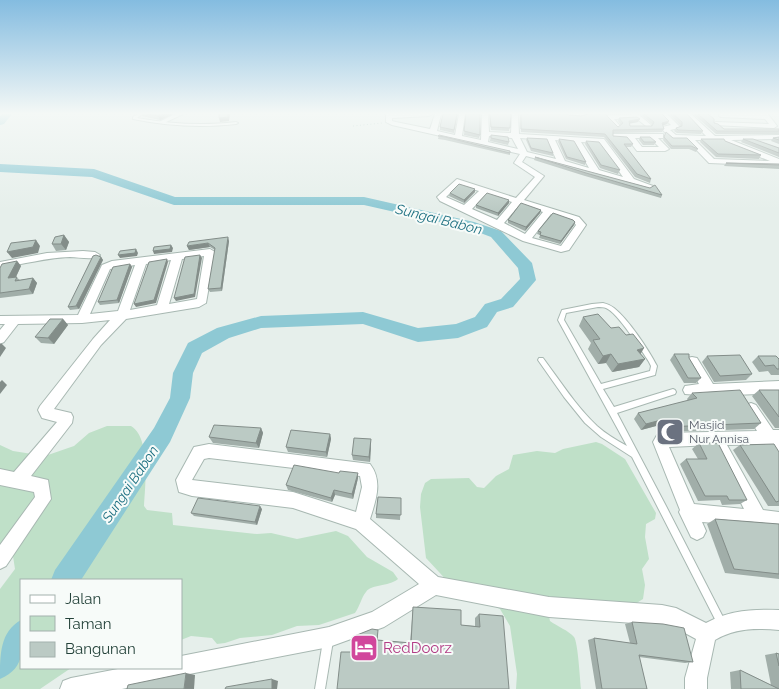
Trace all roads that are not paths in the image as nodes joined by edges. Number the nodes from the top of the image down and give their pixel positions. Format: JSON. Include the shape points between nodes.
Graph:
{"nodes":[{"id":1,"x":507,"y":146,"type":"edge"},
{"id":2,"x":520,"y":146,"type":"edge"},
{"id":3,"x":554,"y":146,"type":"edge"},
{"id":4,"x":580,"y":146,"type":"edge"},
{"id":5,"x":606,"y":146,"type":"edge"},
{"id":6,"x":638,"y":146,"type":"edge"},
{"id":7,"x":662,"y":146,"type":"edge"},
{"id":8,"x":698,"y":146,"type":"edge"},
{"id":9,"x":739,"y":146,"type":"edge"},
{"id":10,"x":523,"y":152,"type":"junction"},
{"id":11,"x":561,"y":162,"type":"junction"},
{"id":12,"x":779,"y":163,"type":"edge"},
{"id":13,"x":595,"y":171,"type":"junction"},
{"id":14,"x":630,"y":180,"type":"junction"},
{"id":15,"x":648,"y":186,"type":"edge"},
{"id":16,"x":485,"y":190,"type":"junction"},
{"id":17,"x":518,"y":200,"type":"junction"},
{"id":18,"x":465,"y":210,"type":"junction"},
{"id":19,"x":549,"y":210,"type":"junction"},
{"id":20,"x":498,"y":224,"type":"junction"},
{"id":21,"x":526,"y":239,"type":"junction"},
{"id":22,"x":95,"y":255,"type":"edge"},
{"id":23,"x":178,"y":256,"type":"junction"},
{"id":24,"x":142,"y":261,"type":"junction"},
{"id":25,"x":0,"y":265,"type":"edge"},
{"id":26,"x":162,"y":308,"type":"junction"},
{"id":27,"x":122,"y":315,"type":"junction"},
{"id":28,"x":15,"y":319,"type":"junction"},
{"id":29,"x":82,"y":319,"type":"junction"},
{"id":30,"x":0,"y":320,"type":"edge"},
{"id":31,"x":0,"y":339,"type":"edge"},
{"id":32,"x":541,"y":360,"type":"dead end"},
{"id":33,"x":692,"y":362,"type":"edge"},
{"id":34,"x":751,"y":375,"type":"edge"},
{"id":35,"x":600,"y":387,"type":"junction"},
{"id":36,"x":779,"y":387,"type":"edge"},
{"id":37,"x":761,"y":388,"type":"junction"},
{"id":38,"x":739,"y":389,"type":"junction"},
{"id":39,"x":690,"y":390,"type":"dead end"},
{"id":40,"x":710,"y":390,"type":"junction"},
{"id":41,"x":673,"y":392,"type":"dead end"},
{"id":42,"x":612,"y":411,"type":"junction"},
{"id":43,"x":774,"y":437,"type":"edge"},
{"id":44,"x":716,"y":439,"type":"junction"},
{"id":45,"x":779,"y":453,"type":"edge"},
{"id":46,"x":634,"y":454,"type":"junction"},
{"id":47,"x":0,"y":477,"type":"edge"},
{"id":48,"x":17,"y":481,"type":"junction"},
{"id":49,"x":687,"y":512,"type":"junction"},
{"id":50,"x":759,"y":519,"type":"junction"},
{"id":51,"x":779,"y":520,"type":"edge"},
{"id":52,"x":361,"y":522,"type":"junction"},
{"id":53,"x":697,"y":531,"type":"dead end"},
{"id":54,"x":0,"y":560,"type":"edge"},
{"id":55,"x":434,"y":585,"type":"junction"},
{"id":56,"x":779,"y":620,"type":"edge"},
{"id":57,"x":714,"y":629,"type":"junction"},
{"id":58,"x":329,"y":637,"type":"junction"},
{"id":59,"x":182,"y":666,"type":"edge"},
{"id":60,"x":169,"y":669,"type":"edge"},
{"id":61,"x":71,"y":689,"type":"edge"},
{"id":62,"x":320,"y":689,"type":"edge"},
{"id":63,"x":696,"y":689,"type":"edge"}],
"edges":[{"from":1,"to":10,"type":"street"},
{"from":2,"to":10,"type":"street"},
{"from":3,"to":11,"type":"street"},
{"from":4,"to":13,"type":"street"},
{"from":5,"to":14,"type":"street"},
{"from":6,"to":7,"type":"street","via":[[640,149],[665,149]]},
{"from":8,"to":12,"type":"street","via":[[712,160]]},
{"from":9,"to":12,"type":"street"},
{"from":10,"to":11,"type":"street"},
{"from":10,"to":17,"type":"street","via":[[518,163],[540,176]]},
{"from":11,"to":13,"type":"street"},
{"from":13,"to":14,"type":"street"},
{"from":14,"to":15,"type":"street"},
{"from":16,"to":17,"type":"street"},
{"from":16,"to":18,"type":"street"},
{"from":16,"to":18,"type":"street","via":[[457,182],[441,197]]},
{"from":17,"to":19,"type":"street"},
{"from":17,"to":20,"type":"street"},
{"from":18,"to":20,"type":"street"},
{"from":19,"to":21,"type":"street"},
{"from":19,"to":21,"type":"street","via":[[576,218],[581,225],[565,248],[557,250]]},
{"from":20,"to":21,"type":"street"},
{"from":22,"to":25,"type":"street","via":[[56,255]]},
{"from":23,"to":24,"type":"street"},
{"from":23,"to":26,"type":"street"},
{"from":23,"to":26,"type":"street","via":[[210,252],[202,300]]},
{"from":24,"to":27,"type":"street"},
{"from":24,"to":29,"type":"street","via":[[106,267]]},
{"from":26,"to":27,"type":"street"},
{"from":27,"to":29,"type":"street"},
{"from":27,"to":48,"type":"street","via":[[45,410],[47,414],[66,417],[65,423]]},
{"from":28,"to":29,"type":"street"},
{"from":28,"to":30,"type":"street"},
{"from":28,"to":31,"type":"street"},
{"from":32,"to":46,"type":"lane","via":[[582,415],[610,440]]},
{"from":33,"to":40,"type":"street"},
{"from":34,"to":37,"type":"street"},
{"from":35,"to":35,"type":"lane","via":[[561,320],[564,311],[602,306],[610,308],[641,343],[654,366],[653,372]]},
{"from":35,"to":42,"type":"lane"},
{"from":36,"to":37,"type":"street"},
{"from":37,"to":38,"type":"street"},
{"from":38,"to":40,"type":"street"},
{"from":38,"to":43,"type":"street"},
{"from":39,"to":40,"type":"street"},
{"from":41,"to":42,"type":"lane"},
{"from":42,"to":46,"type":"lane"},
{"from":43,"to":44,"type":"street"},
{"from":43,"to":45,"type":"street"},
{"from":44,"to":49,"type":"street","via":[[660,442]]},
{"from":44,"to":50,"type":"street"},
{"from":46,"to":57,"type":"lane"},
{"from":47,"to":48,"type":"street"},
{"from":48,"to":54,"type":"street","via":[[42,486],[43,499]]},
{"from":49,"to":50,"type":"street"},
{"from":49,"to":53,"type":"street"},
{"from":50,"to":51,"type":"street"},
{"from":52,"to":52,"type":"street","via":[[293,500],[192,488],[186,486],[184,480],[199,452],[209,451],[364,469],[370,482]]},
{"from":52,"to":55,"type":"street"},
{"from":55,"to":57,"type":"street","via":[[549,607],[662,615]]},
{"from":55,"to":58,"type":"street","via":[[377,620]]},
{"from":56,"to":57,"type":"street","via":[[750,618]]},
{"from":57,"to":63,"type":"street","via":[[696,678]]},
{"from":58,"to":59,"type":"street"},
{"from":58,"to":62,"type":"lane"},
{"from":60,"to":61,"type":"street"}]}
